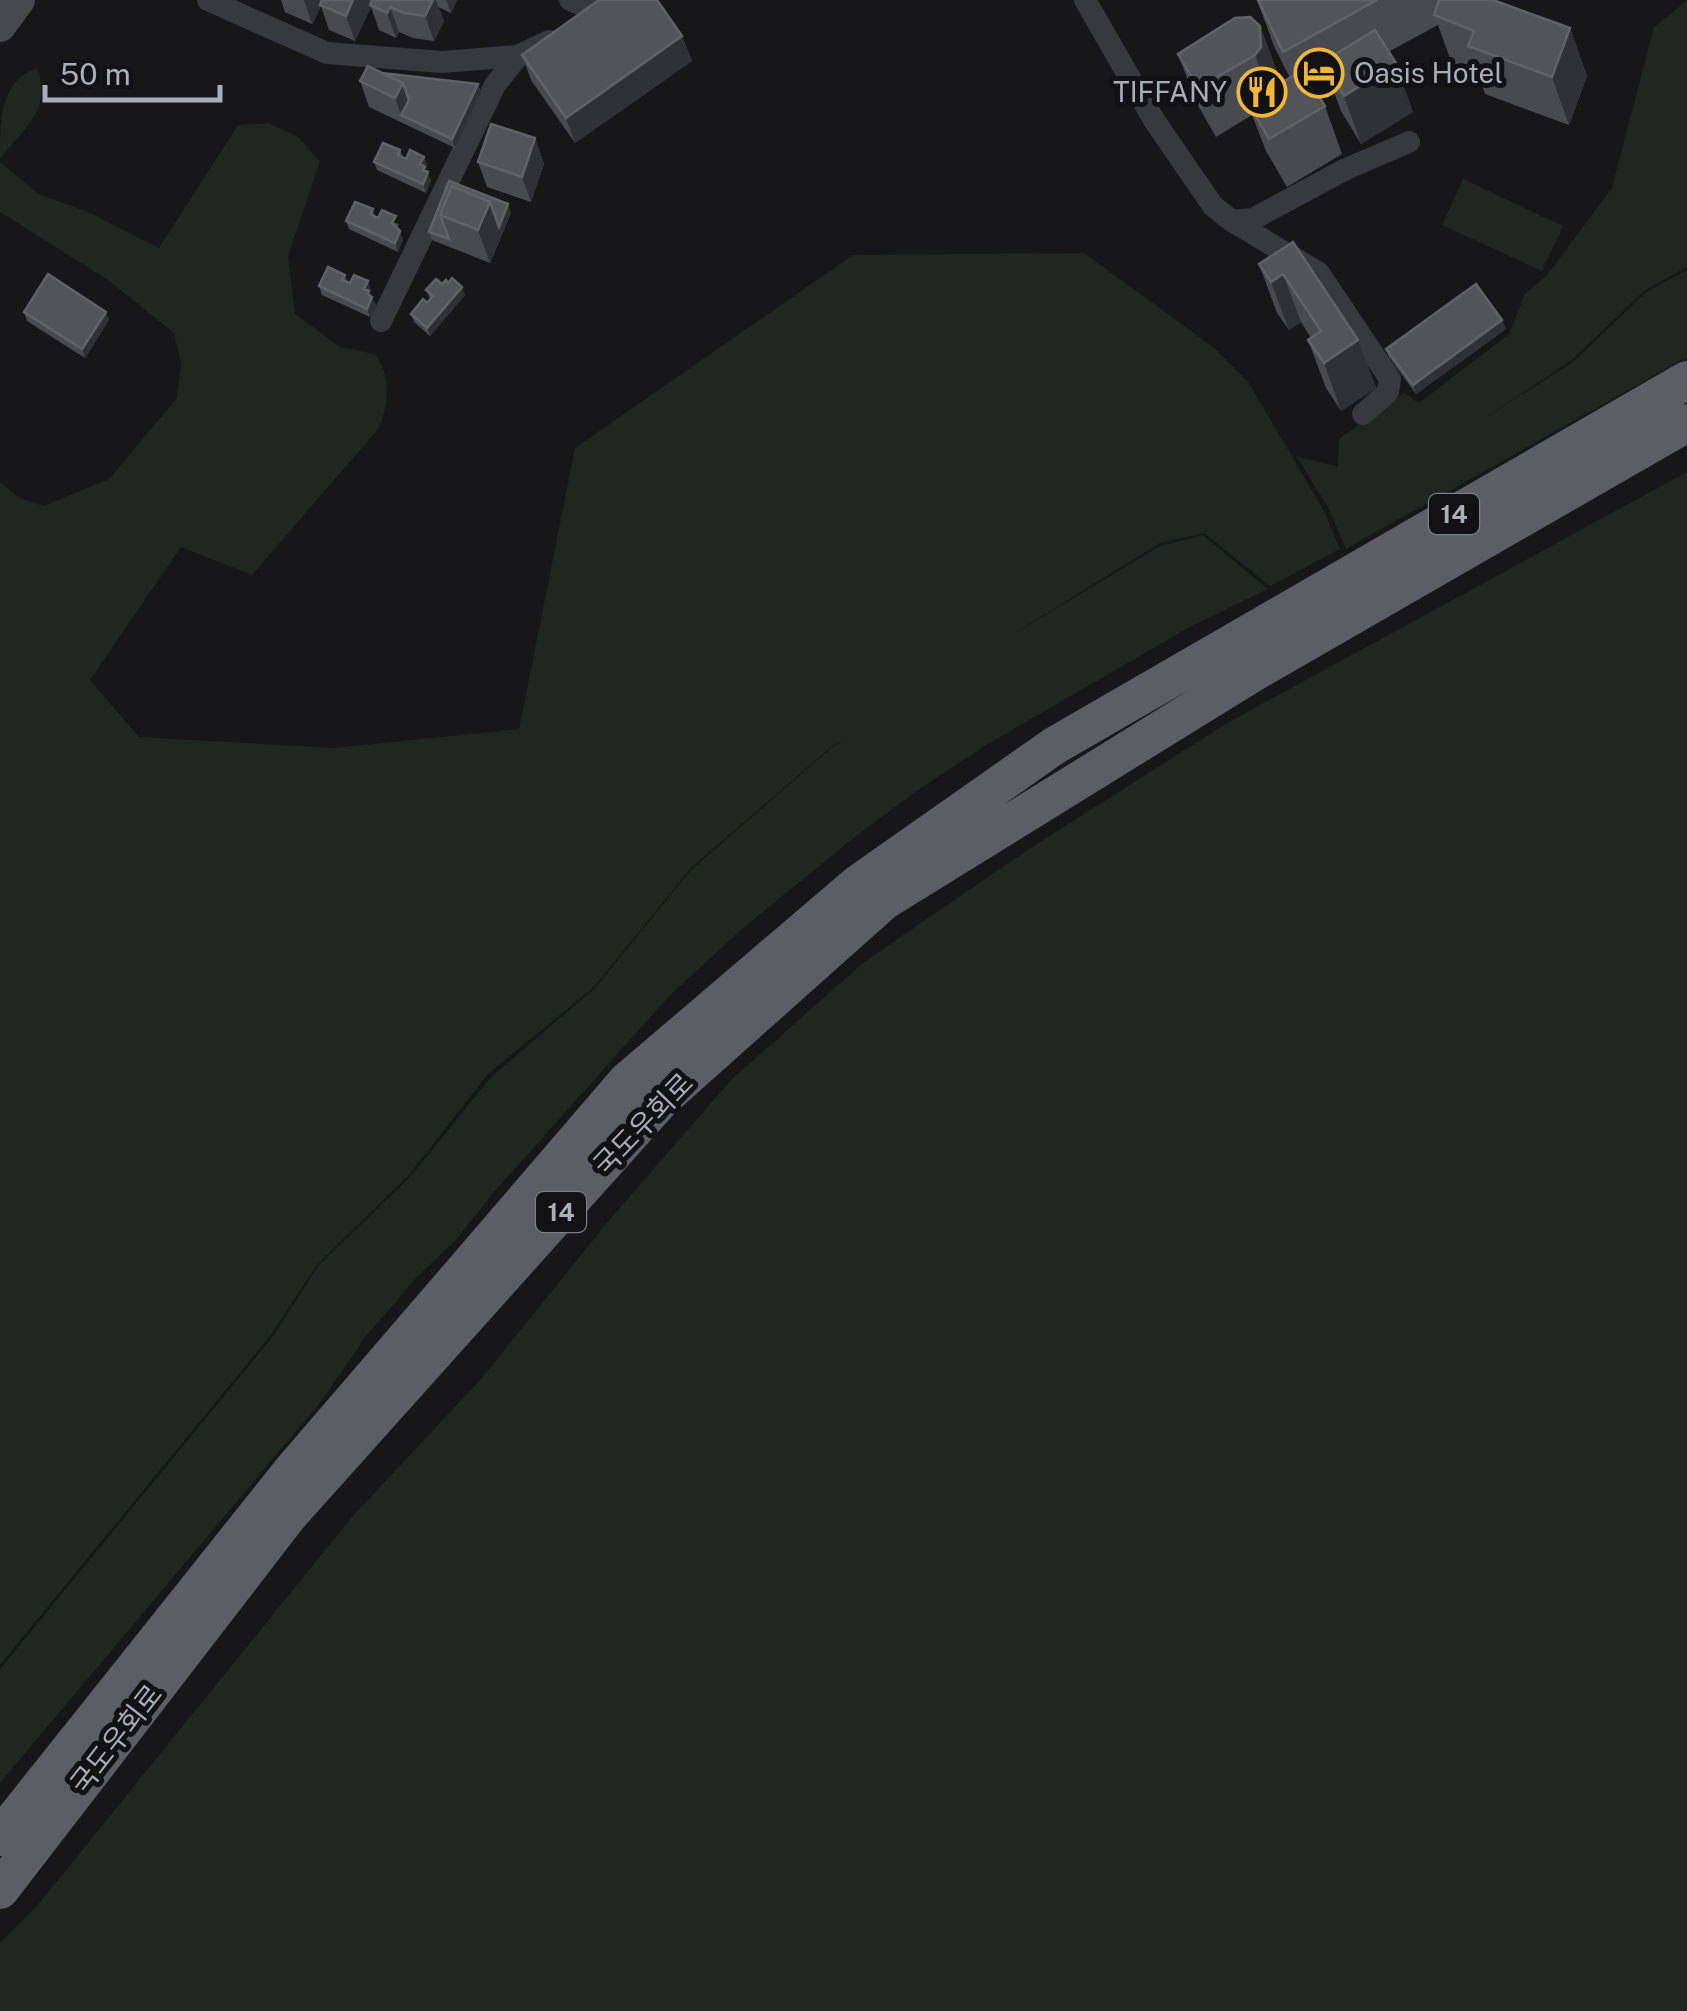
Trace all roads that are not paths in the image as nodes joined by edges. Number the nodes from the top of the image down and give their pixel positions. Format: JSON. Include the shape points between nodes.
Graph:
{"nodes":[{"id":1,"x":20,"y":0,"type":"edge"},
{"id":2,"x":208,"y":0,"type":"edge"},
{"id":3,"x":1085,"y":0,"type":"edge"},
{"id":4,"x":589,"y":3,"type":"edge"},
{"id":5,"x":0,"y":26,"type":"edge"},
{"id":6,"x":518,"y":56,"type":"junction"},
{"id":7,"x":1410,"y":142,"type":"dead end"},
{"id":8,"x":1232,"y":221,"type":"junction"},
{"id":9,"x":381,"y":321,"type":"dead end"},
{"id":10,"x":1687,"y":380,"type":"edge"},
{"id":11,"x":1363,"y":414,"type":"dead end"},
{"id":12,"x":1687,"y":423,"type":"edge"},
{"id":13,"x":0,"y":1837,"type":"edge"},
{"id":14,"x":0,"y":1890,"type":"edge"}],
"edges":[{"from":1,"to":5,"type":"main road"},
{"from":2,"to":6,"type":"street","via":[[328,53],[442,62]]},
{"from":3,"to":8,"type":"street","via":[[1154,120],[1214,206]]},
{"from":4,"to":6,"type":"street","via":[[561,35]]},
{"from":6,"to":9,"type":"street","via":[[495,85]]},
{"from":7,"to":8,"type":"street","via":[[1253,219]]},
{"from":8,"to":11,"type":"street","via":[[1319,273],[1330,288],[1390,379],[1388,392]]},
{"from":10,"to":13,"type":"highway","name":"국도우회로","number":"14","via":[[1054,746],[859,883],[627,1081],[290,1473]]},
{"from":12,"to":14,"type":"highway","name":"국도우회로","number":"14","via":[[1251,674],[884,900],[662,1098],[289,1514]]}]}
